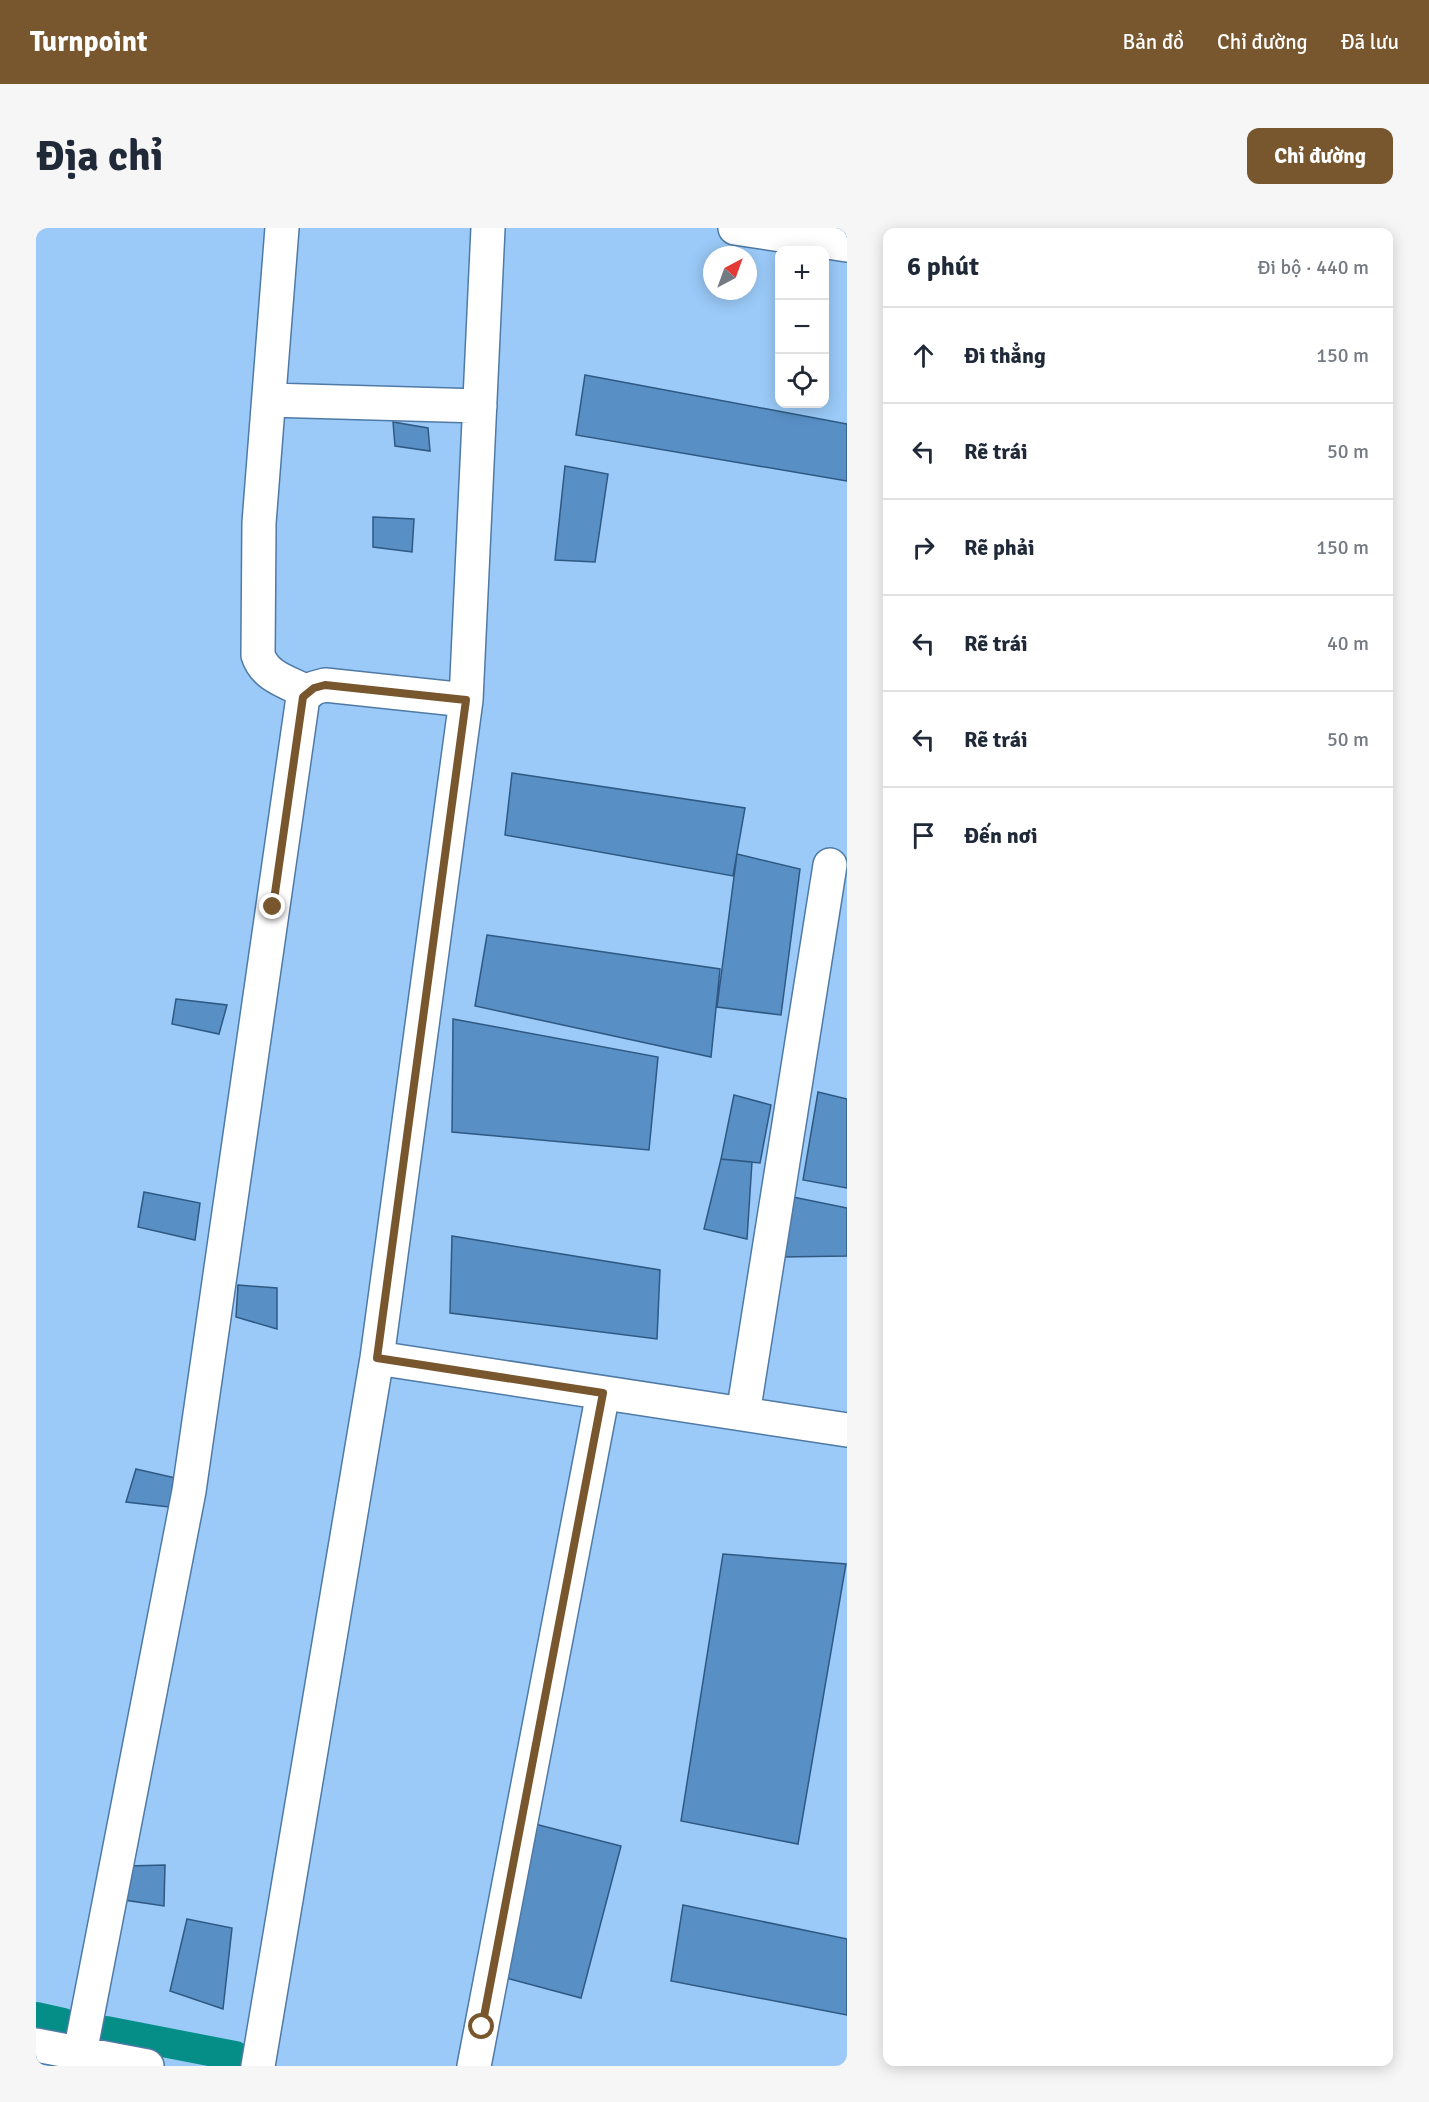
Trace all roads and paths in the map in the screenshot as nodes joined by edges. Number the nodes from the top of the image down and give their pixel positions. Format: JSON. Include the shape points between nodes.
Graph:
{"nodes":[{"id":1,"x":282,"y":228,"type":"edge"},
{"id":2,"x":488,"y":228,"type":"edge"},
{"id":3,"x":735,"y":228,"type":"edge"},
{"id":4,"x":847,"y":244,"type":"edge"},
{"id":5,"x":269,"y":400,"type":"junction"},
{"id":6,"x":480,"y":406,"type":"junction"},
{"id":7,"x":307,"y":692,"type":"junction"},
{"id":8,"x":466,"y":700,"type":"junction"},
{"id":9,"x":830,"y":866,"type":"dead end"},
{"id":10,"x":377,"y":1358,"type":"junction"},
{"id":11,"x":603,"y":1393,"type":"junction"},
{"id":12,"x":743,"y":1414,"type":"junction"},
{"id":13,"x":847,"y":1430,"type":"edge"},
{"id":14,"x":36,"y":2045,"type":"edge"},
{"id":15,"x":80,"y":2053,"type":"junction"},
{"id":16,"x":147,"y":2066,"type":"edge"},
{"id":17,"x":258,"y":2066,"type":"edge"},
{"id":18,"x":474,"y":2066,"type":"edge"}],
"edges":[{"from":1,"to":5,"type":"street"},
{"from":2,"to":6,"type":"street"},
{"from":3,"to":4,"type":"street"},
{"from":5,"to":6,"type":"street"},
{"from":5,"to":7,"type":"street","via":[[259,523],[258,655],[272,675]]},
{"from":6,"to":8,"type":"street"},
{"from":7,"to":8,"type":"street","via":[[325,685]]},
{"from":7,"to":15,"type":"street","via":[[303,697],[189,1491]]},
{"from":8,"to":10,"type":"street"},
{"from":9,"to":12,"type":"street"},
{"from":10,"to":11,"type":"street"},
{"from":10,"to":17,"type":"street"},
{"from":11,"to":12,"type":"street"},
{"from":11,"to":18,"type":"street"},
{"from":12,"to":13,"type":"street"},
{"from":14,"to":15,"type":"street"},
{"from":15,"to":16,"type":"street"}]}
